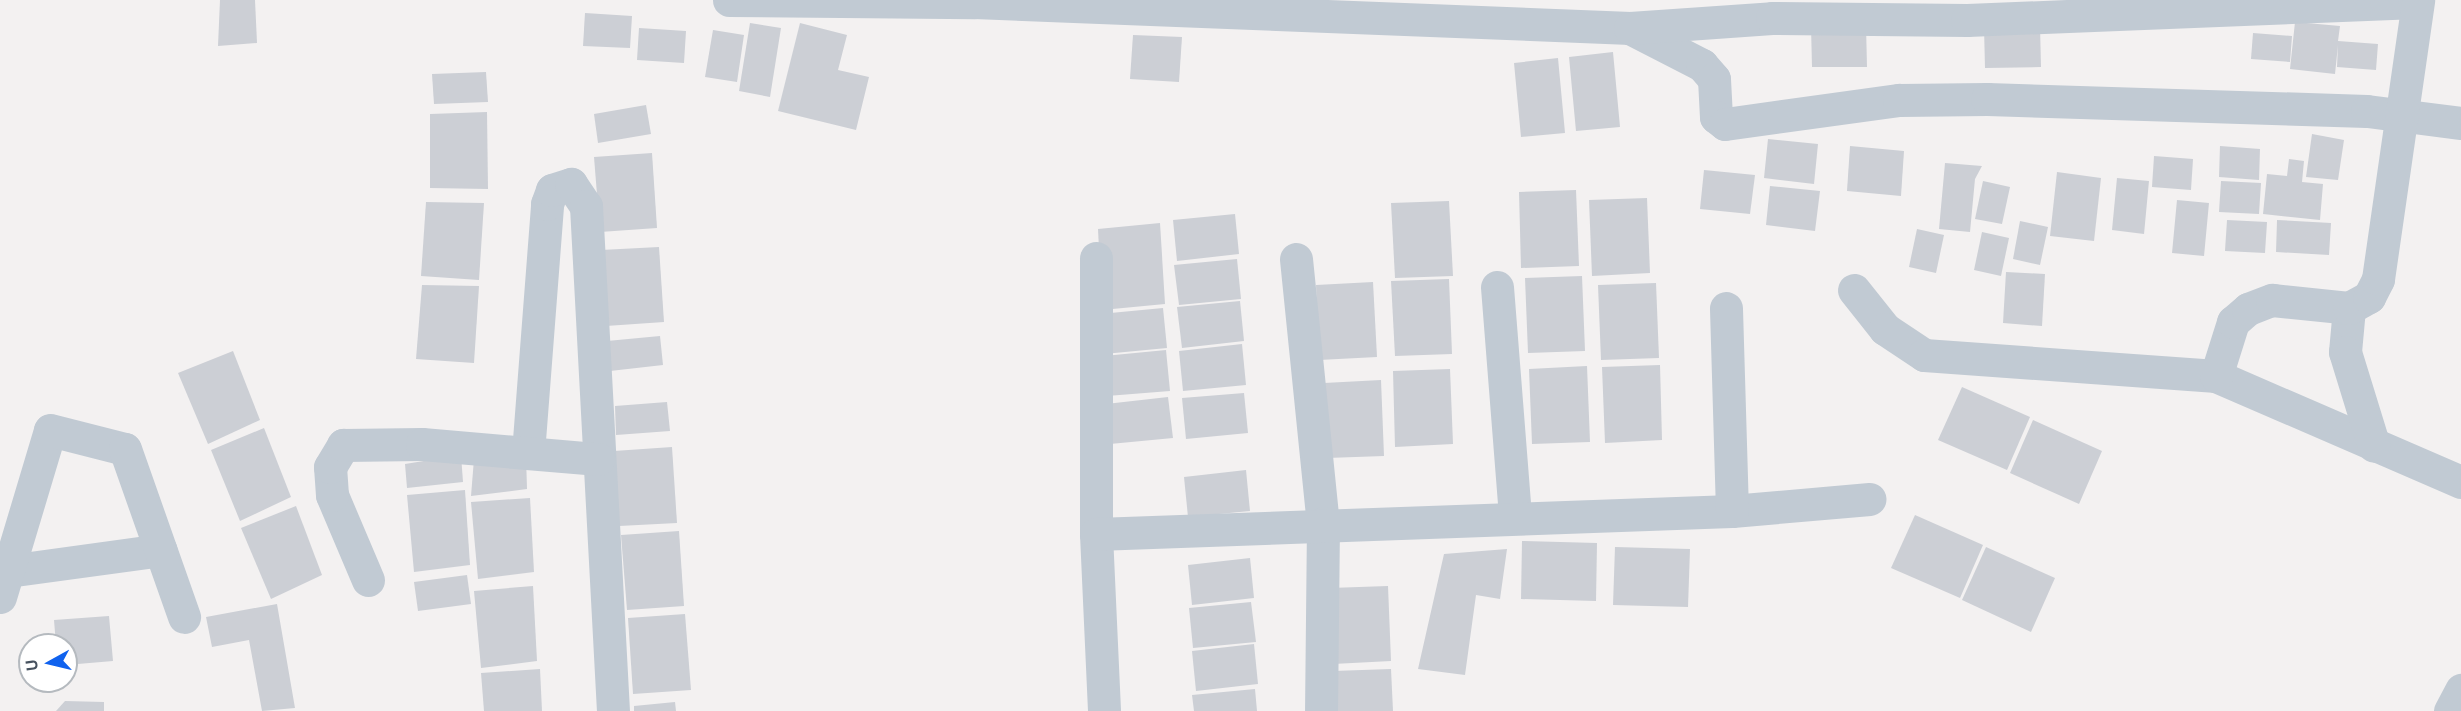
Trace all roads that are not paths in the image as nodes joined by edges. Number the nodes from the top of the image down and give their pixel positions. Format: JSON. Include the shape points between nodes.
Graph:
{"nodes":[{"id":1,"x":729,"y":0,"type":"edge"},
{"id":2,"x":2417,"y":1,"type":"edge"},
{"id":3,"x":1630,"y":28,"type":"junction"},
{"id":4,"x":2404,"y":117,"type":"junction"},
{"id":5,"x":2461,"y":123,"type":"edge"},
{"id":6,"x":1096,"y":258,"type":"dead end"},
{"id":7,"x":1296,"y":259,"type":"dead end"},
{"id":8,"x":1497,"y":287,"type":"dead end"},
{"id":9,"x":1854,"y":290,"type":"dead end"},
{"id":10,"x":1726,"y":308,"type":"dead end"},
{"id":11,"x":2349,"y":308,"type":"junction"},
{"id":12,"x":2216,"y":376,"type":"junction"},
{"id":13,"x":2374,"y":446,"type":"junction"},
{"id":14,"x":528,"y":453,"type":"junction"},
{"id":15,"x":598,"y":459,"type":"junction"},
{"id":16,"x":2461,"y":482,"type":"edge"},
{"id":17,"x":1869,"y":499,"type":"dead end"},
{"id":18,"x":1732,"y":511,"type":"junction"},
{"id":19,"x":1515,"y":516,"type":"junction"},
{"id":20,"x":1323,"y":523,"type":"junction"},
{"id":21,"x":1096,"y":534,"type":"junction"},
{"id":22,"x":161,"y":550,"type":"junction"},
{"id":23,"x":5,"y":567,"type":"edge"},
{"id":24,"x":368,"y":580,"type":"dead end"},
{"id":25,"x":184,"y":617,"type":"dead end"},
{"id":26,"x":2461,"y":690,"type":"edge"},
{"id":27,"x":613,"y":711,"type":"edge"},
{"id":28,"x":1104,"y":711,"type":"edge"},
{"id":29,"x":1321,"y":711,"type":"edge"},
{"id":30,"x":2450,"y":711,"type":"edge"}],
"edges":[{"from":1,"to":3,"type":"street","via":[[974,2]]},
{"from":2,"to":3,"type":"street","via":[[1967,20],[1772,18]]},
{"from":2,"to":4,"type":"street"},
{"from":3,"to":4,"type":"street","via":[[1702,65],[1713,79],[1716,117],[1725,124],[1911,100],[2302,108]]},
{"from":4,"to":5,"type":"street"},
{"from":4,"to":11,"type":"street","via":[[2378,279],[2369,297]]},
{"from":6,"to":21,"type":"street"},
{"from":7,"to":20,"type":"street"},
{"from":8,"to":19,"type":"street"},
{"from":9,"to":12,"type":"street","via":[[1885,329],[1924,355]]},
{"from":10,"to":18,"type":"street"},
{"from":11,"to":12,"type":"street","via":[[2272,300],[2248,309],[2233,322]]},
{"from":11,"to":13,"type":"street","via":[[2345,352]]},
{"from":12,"to":13,"type":"street"},
{"from":13,"to":16,"type":"street"},
{"from":14,"to":15,"type":"street"},
{"from":14,"to":15,"type":"street","via":[[547,204],[552,190],[572,184],[586,206]]},
{"from":14,"to":24,"type":"street","via":[[401,443],[343,445],[330,467],[332,495]]},
{"from":15,"to":27,"type":"street"},
{"from":17,"to":18,"type":"street"},
{"from":18,"to":19,"type":"street"},
{"from":19,"to":20,"type":"street"},
{"from":20,"to":21,"type":"street"},
{"from":20,"to":29,"type":"street"},
{"from":21,"to":28,"type":"street"},
{"from":22,"to":23,"type":"street"},
{"from":22,"to":23,"type":"street","via":[[125,449],[50,430]]},
{"from":22,"to":25,"type":"street"},
{"from":26,"to":30,"type":"street"}]}
